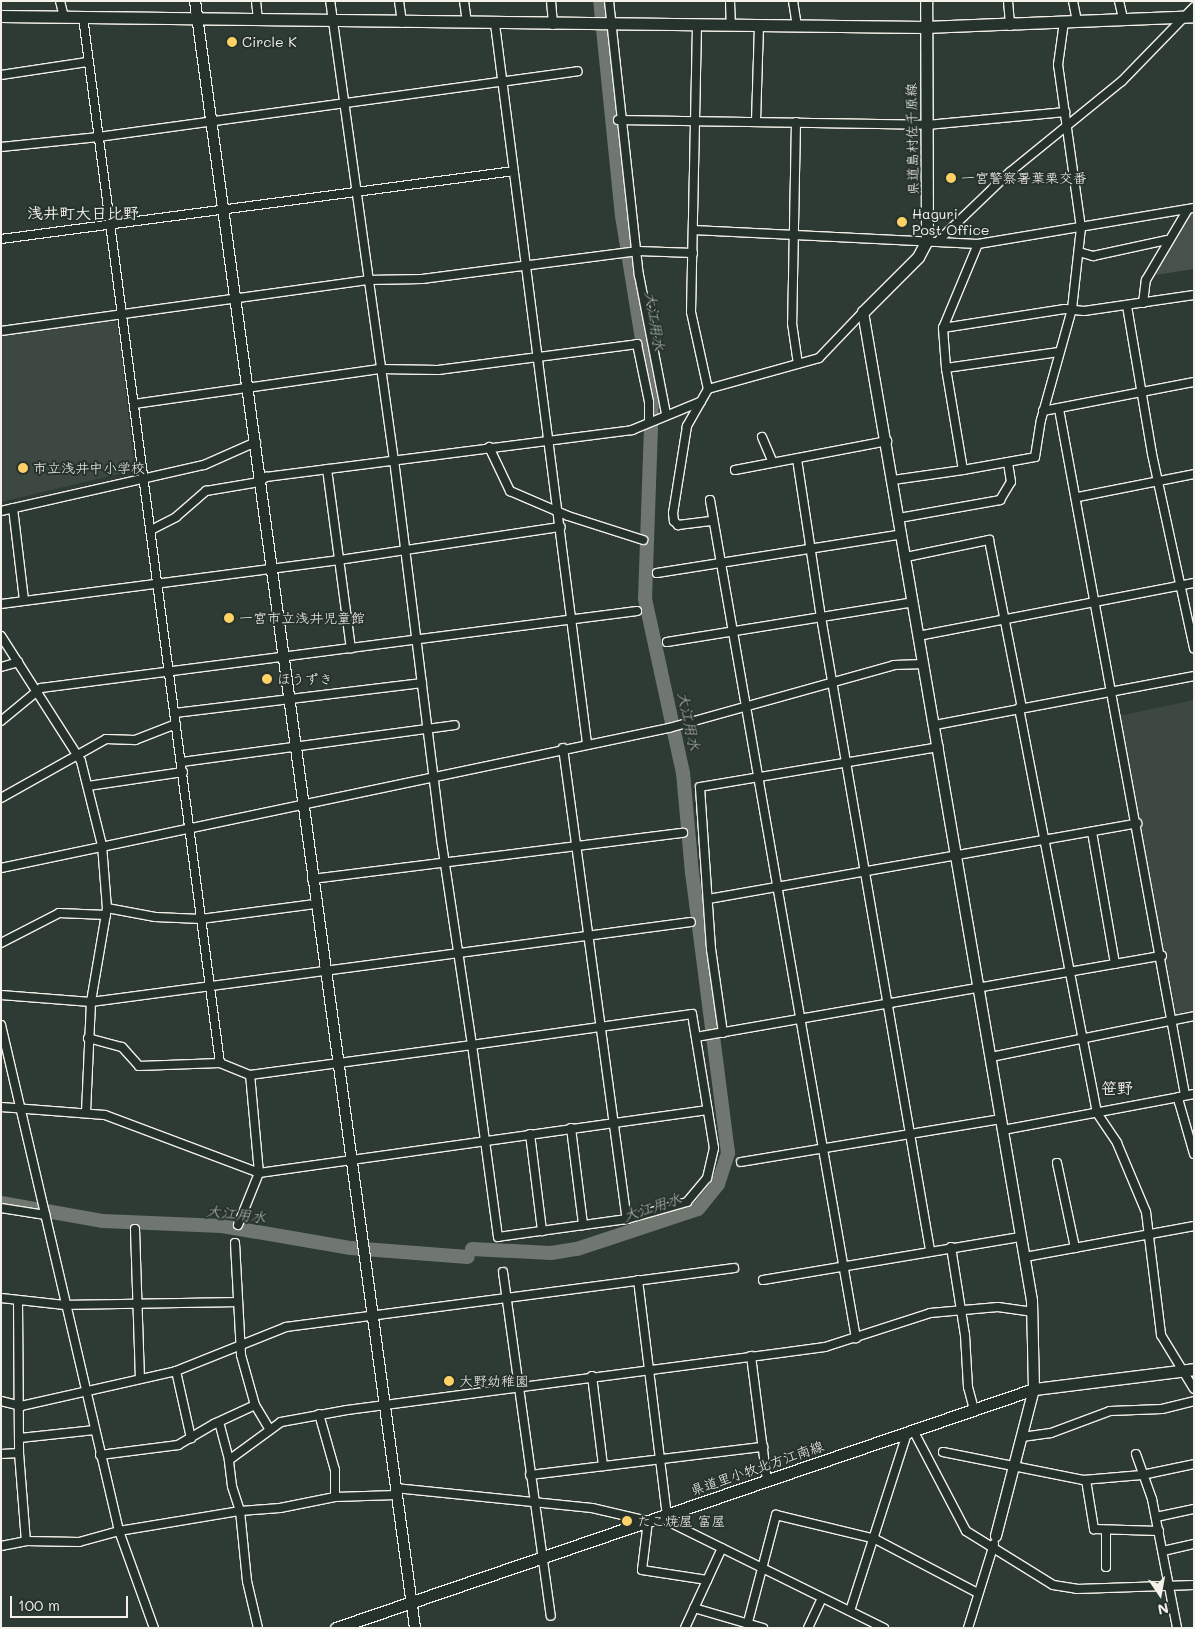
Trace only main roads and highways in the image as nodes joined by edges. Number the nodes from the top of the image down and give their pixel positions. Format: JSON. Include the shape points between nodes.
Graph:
{"nodes":[{"id":1,"x":926,"y":1,"type":"edge"},
{"id":2,"x":1,"y":16,"type":"edge"},
{"id":3,"x":1190,"y":16,"type":"edge"},
{"id":4,"x":925,"y":28,"type":"junction"},
{"id":5,"x":863,"y":312,"type":"road end"},
{"id":6,"x":1188,"y":1369,"type":"edge"},
{"id":7,"x":336,"y":1628,"type":"edge"}],
"edges":[{"from":1,"to":4,"type":"main road","name":"県道島村佐千原線"},
{"from":2,"to":4,"type":"main road"},
{"from":3,"to":4,"type":"main road"},
{"from":4,"to":5,"type":"main road","name":"県道島村佐千原線","via":[[933,240]]},
{"from":6,"to":7,"type":"main road","name":"県道里小牧北方江南線","via":[[1034,1389]]}]}
